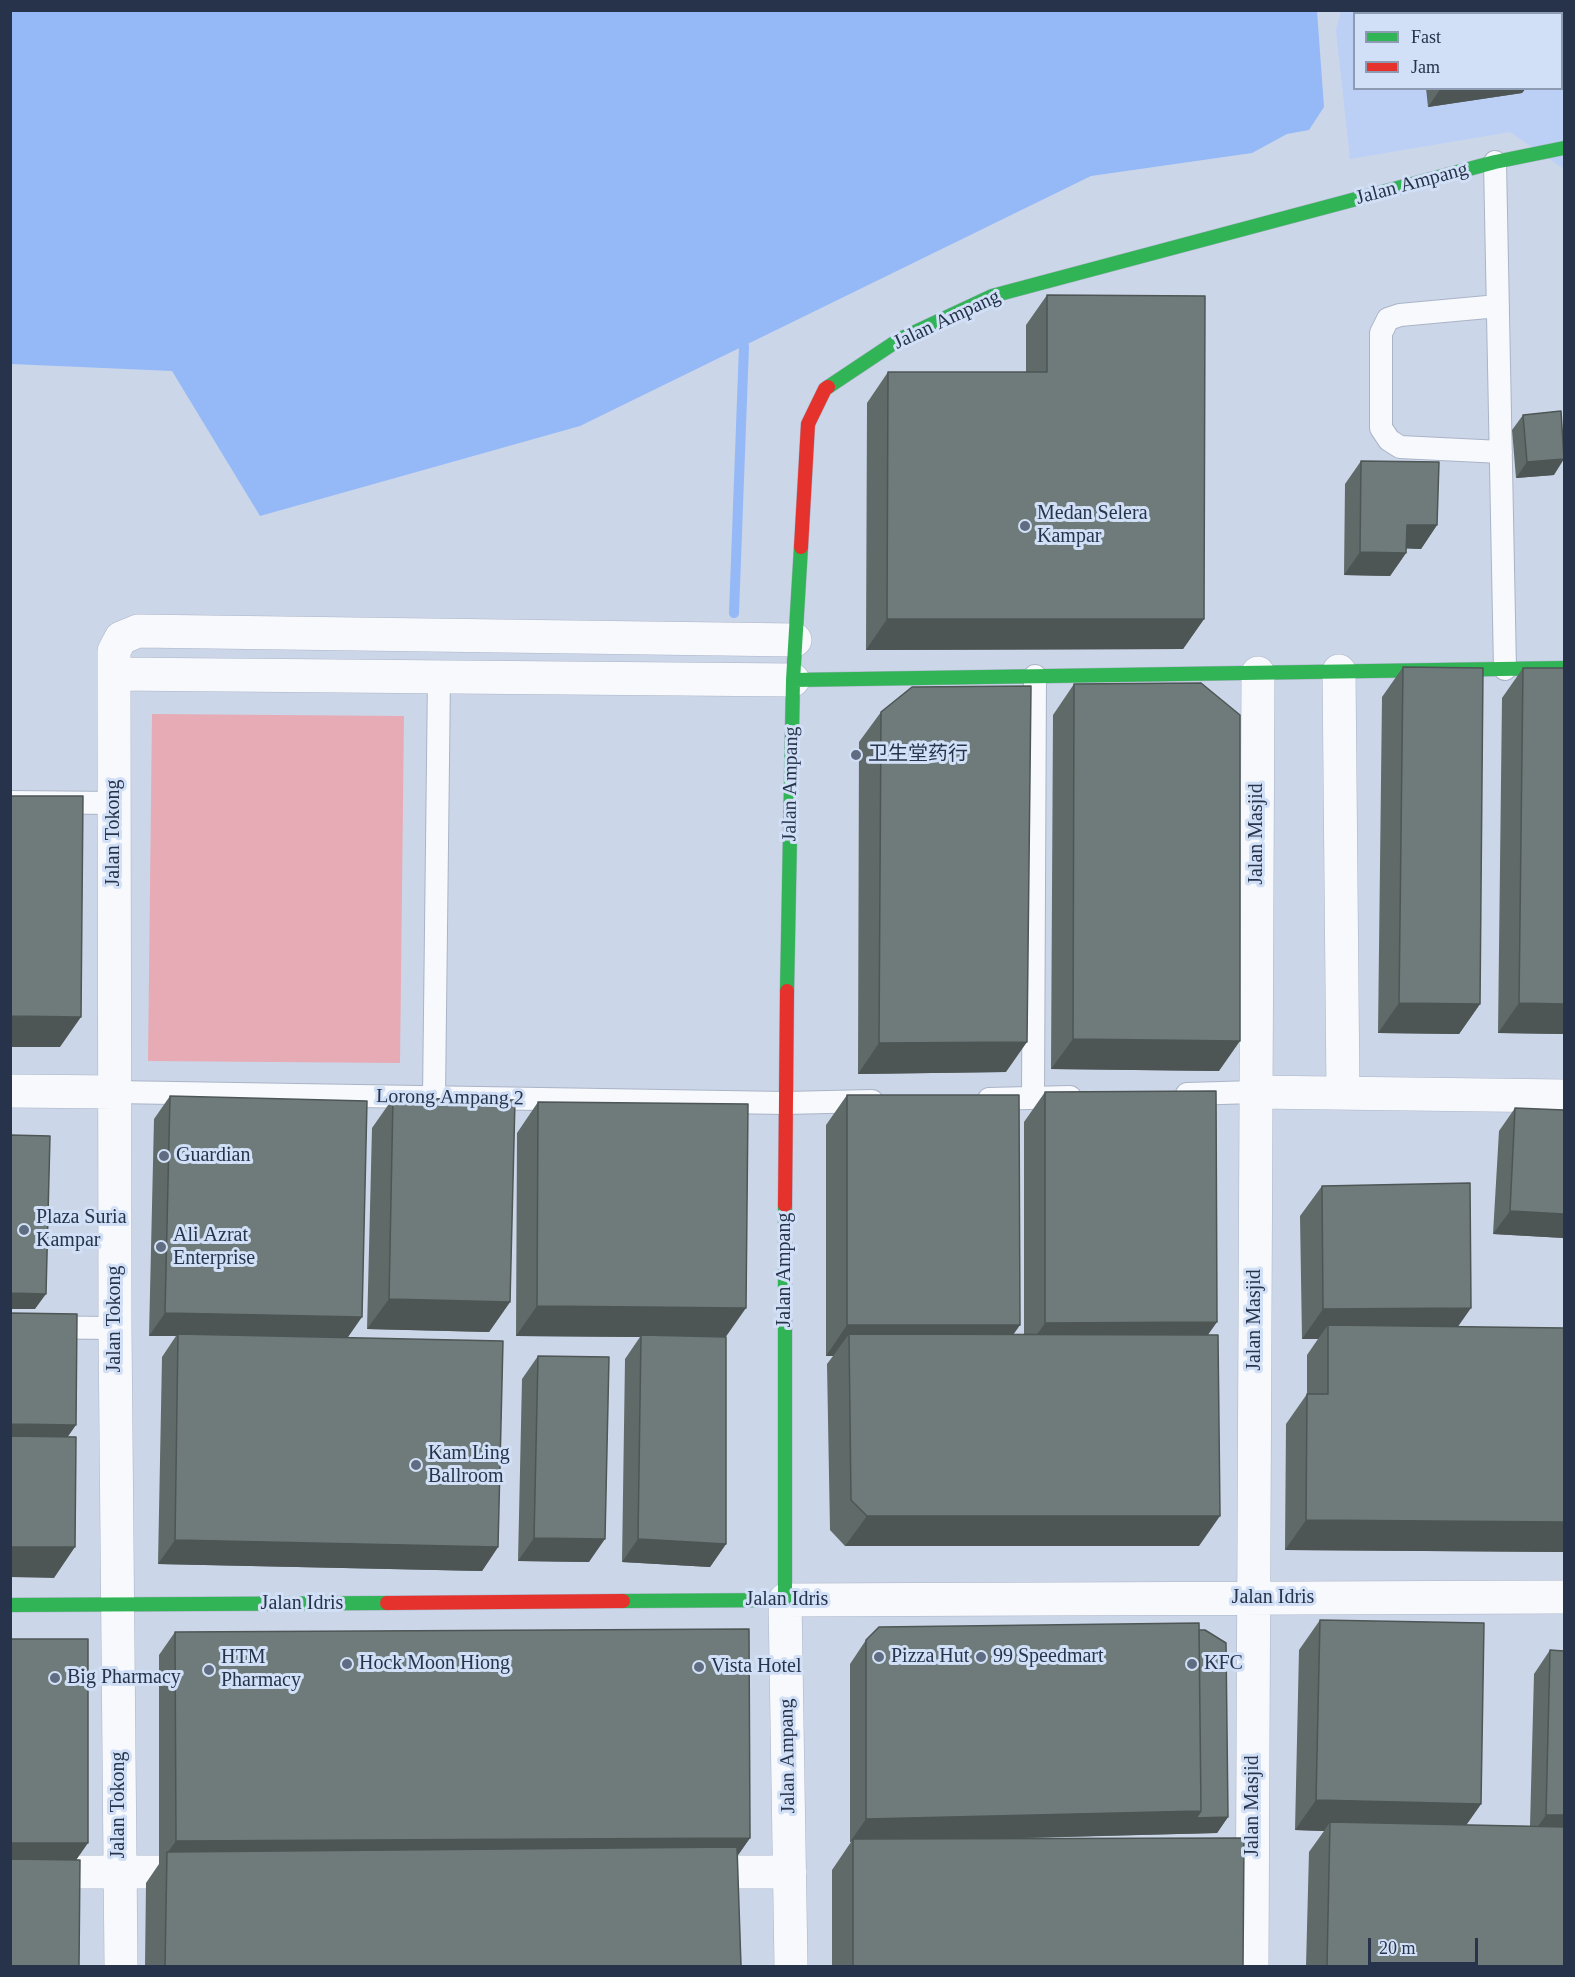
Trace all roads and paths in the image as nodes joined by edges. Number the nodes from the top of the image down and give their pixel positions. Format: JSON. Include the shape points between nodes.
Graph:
{"nodes":[{"id":1,"x":1564,"y":148,"type":"edge"},
{"id":2,"x":1495,"y":162,"type":"junction"},
{"id":3,"x":1498,"y":306,"type":"junction"},
{"id":4,"x":1501,"y":452,"type":"junction"},
{"id":5,"x":795,"y":640,"type":"junction"},
{"id":6,"x":1564,"y":668,"type":"edge"},
{"id":7,"x":1505,"y":669,"type":"junction"},
{"id":8,"x":1339,"y":672,"type":"junction"},
{"id":9,"x":1258,"y":673,"type":"junction"},
{"id":10,"x":114,"y":674,"type":"junction"},
{"id":11,"x":1035,"y":676,"type":"junction"},
{"id":12,"x":439,"y":677,"type":"junction"},
{"id":13,"x":793,"y":680,"type":"junction"},
{"id":14,"x":10,"y":802,"type":"edge"},
{"id":15,"x":114,"y":803,"type":"junction"},
{"id":16,"x":10,"y":1091,"type":"edge"},
{"id":17,"x":114,"y":1092,"type":"junction"},
{"id":18,"x":1256,"y":1092,"type":"junction"},
{"id":19,"x":1343,"y":1093,"type":"junction"},
{"id":20,"x":1162,"y":1095,"type":"edge"},
{"id":21,"x":1092,"y":1096,"type":"edge"},
{"id":22,"x":1564,"y":1096,"type":"edge"},
{"id":23,"x":434,"y":1097,"type":"junction"},
{"id":24,"x":1033,"y":1098,"type":"junction"},
{"id":25,"x":962,"y":1100,"type":"edge"},
{"id":26,"x":891,"y":1101,"type":"edge"},
{"id":27,"x":785,"y":1103,"type":"junction"},
{"id":28,"x":10,"y":1327,"type":"edge"},
{"id":29,"x":115,"y":1328,"type":"junction"},
{"id":30,"x":1564,"y":1597,"type":"edge"},
{"id":31,"x":1254,"y":1599,"type":"junction"},
{"id":32,"x":785,"y":1600,"type":"junction"},
{"id":33,"x":10,"y":1605,"type":"edge"},
{"id":34,"x":118,"y":1606,"type":"junction"},
{"id":35,"x":10,"y":1872,"type":"edge"},
{"id":36,"x":120,"y":1872,"type":"junction"},
{"id":37,"x":228,"y":1872,"type":"edge"},
{"id":38,"x":658,"y":1872,"type":"edge"},
{"id":39,"x":790,"y":1872,"type":"junction"},
{"id":40,"x":121,"y":1966,"type":"edge"},
{"id":41,"x":791,"y":1966,"type":"edge"},
{"id":42,"x":1252,"y":1966,"type":"edge"}],
"edges":[{"from":1,"to":2,"type":"street","name":"Jalan Ampang"},
{"from":2,"to":3,"type":"lane"},
{"from":2,"to":5,"type":"street","name":"Jalan Ampang","via":[[992,296],[900,339],[825,389],[808,424]]},
{"from":3,"to":4,"type":"lane"},
{"from":3,"to":4,"type":"lane","via":[[1388,319],[1381,333],[1382,428],[1389,440],[1400,447]]},
{"from":4,"to":7,"type":"lane"},
{"from":5,"to":10,"type":"street","name":"Jalan Tokong","via":[[138,631],[121,638],[114,651]]},
{"from":5,"to":13,"type":"street","name":"Jalan Ampang"},
{"from":6,"to":7,"type":"street"},
{"from":7,"to":8,"type":"street"},
{"from":8,"to":9,"type":"street"},
{"from":8,"to":19,"type":"street"},
{"from":9,"to":11,"type":"street"},
{"from":9,"to":18,"type":"street","name":"Jalan Masjid"},
{"from":10,"to":12,"type":"street"},
{"from":10,"to":15,"type":"street","name":"Jalan Tokong"},
{"from":11,"to":13,"type":"street"},
{"from":11,"to":24,"type":"lane"},
{"from":12,"to":13,"type":"street"},
{"from":12,"to":23,"type":"lane"},
{"from":13,"to":27,"type":"street","name":"Jalan Ampang"},
{"from":14,"to":15,"type":"lane"},
{"from":15,"to":17,"type":"street","name":"Jalan Tokong"},
{"from":16,"to":17,"type":"street"},
{"from":17,"to":23,"type":"lane","name":"Lorong Ampang 2"},
{"from":17,"to":29,"type":"street","name":"Jalan Tokong"},
{"from":18,"to":19,"type":"street"},
{"from":18,"to":20,"type":"lane"},
{"from":18,"to":31,"type":"street","name":"Jalan Masjid"},
{"from":19,"to":22,"type":"street"},
{"from":21,"to":24,"type":"lane"},
{"from":23,"to":27,"type":"lane","name":"Lorong Ampang 2"},
{"from":24,"to":25,"type":"lane"},
{"from":26,"to":27,"type":"lane","name":"Lorong Ampang 2"},
{"from":27,"to":32,"type":"street","name":"Jalan Ampang"},
{"from":28,"to":29,"type":"lane"},
{"from":29,"to":34,"type":"street","name":"Jalan Tokong"},
{"from":30,"to":31,"type":"street","name":"Jalan Idris"},
{"from":31,"to":32,"type":"street","name":"Jalan Idris"},
{"from":31,"to":42,"type":"street","name":"Jalan Masjid"},
{"from":32,"to":34,"type":"street","name":"Jalan Idris"},
{"from":32,"to":39,"type":"street","name":"Jalan Ampang"},
{"from":33,"to":34,"type":"street","name":"Jalan Idris"},
{"from":34,"to":36,"type":"street","name":"Jalan Tokong"},
{"from":35,"to":36,"type":"street"},
{"from":36,"to":37,"type":"street"},
{"from":36,"to":40,"type":"street","name":"Jalan Tokong"},
{"from":38,"to":39,"type":"street"},
{"from":39,"to":41,"type":"street","name":"Jalan Ampang"}]}
